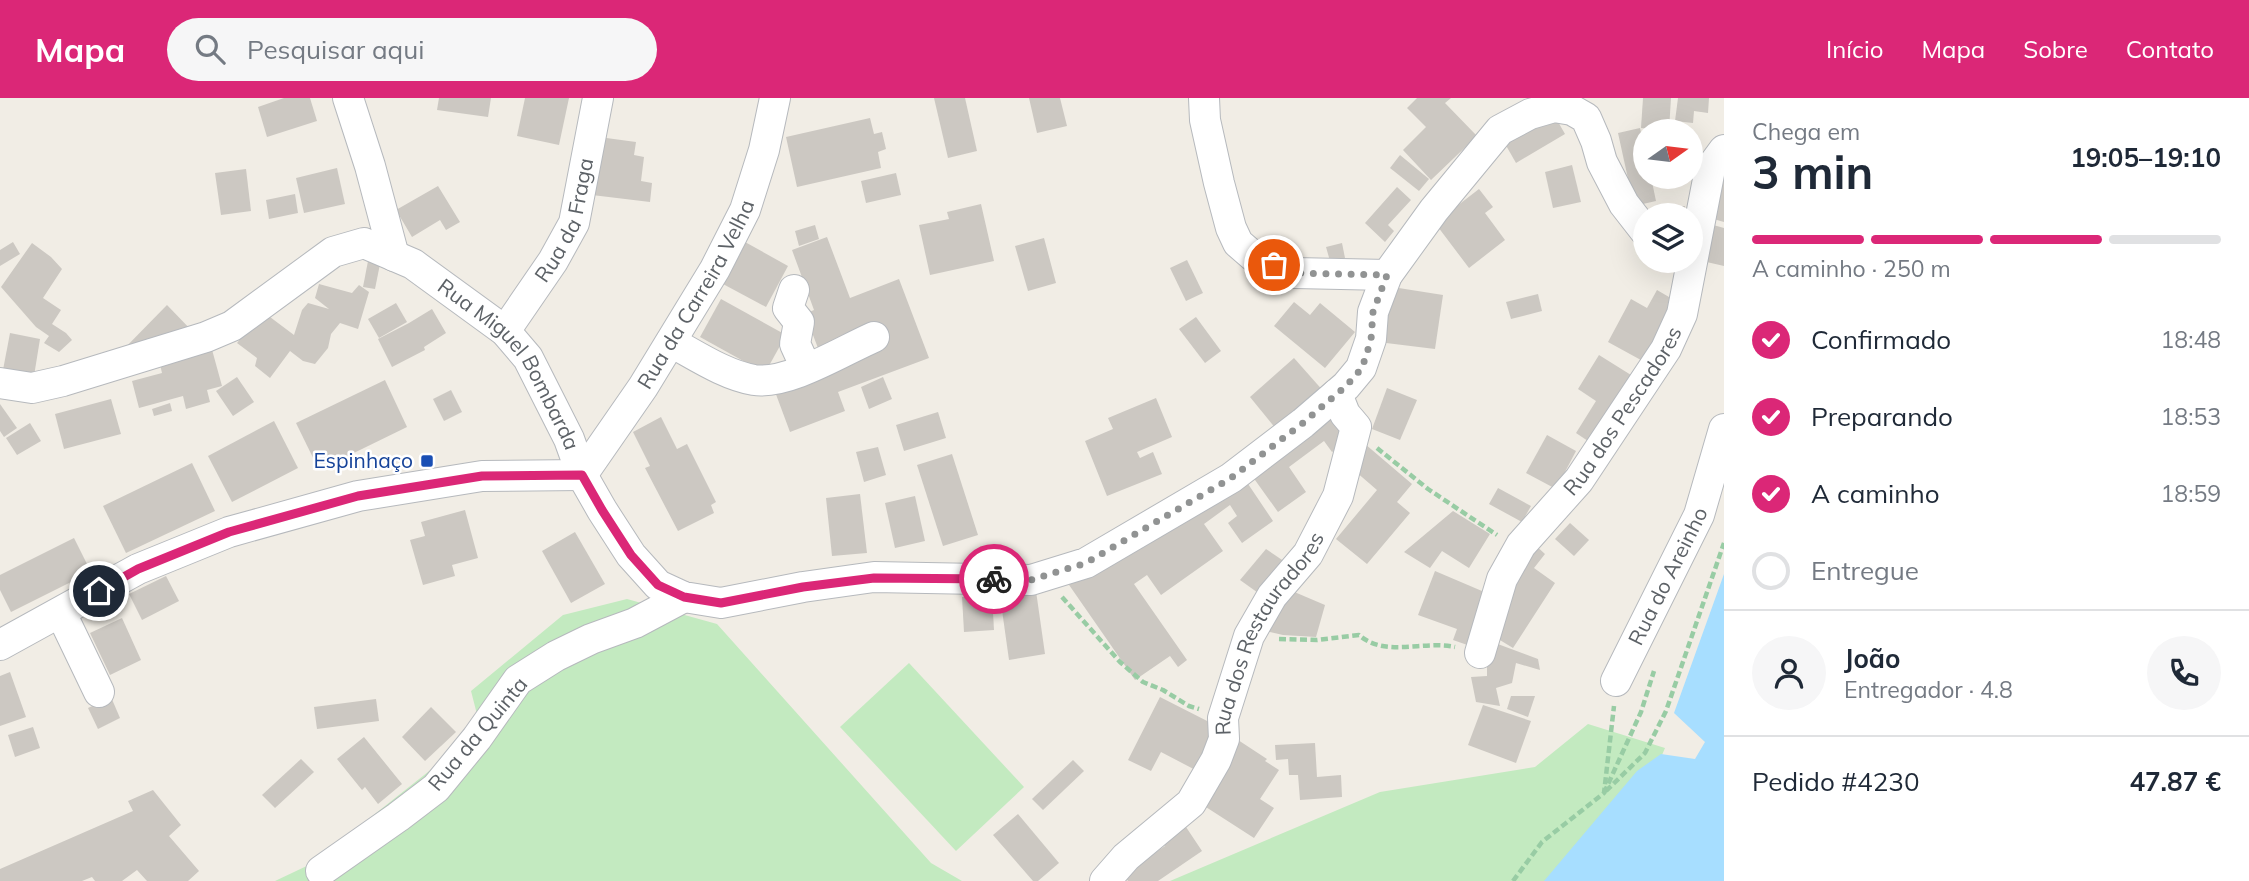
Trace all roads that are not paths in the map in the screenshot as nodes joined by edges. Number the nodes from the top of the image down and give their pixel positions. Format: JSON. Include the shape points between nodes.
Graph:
{"nodes":[{"id":1,"x":348,"y":98,"type":"edge"},
{"id":2,"x":598,"y":98,"type":"edge"},
{"id":3,"x":1204,"y":98,"type":"edge"},
{"id":4,"x":779,"y":99,"type":"edge"},
{"id":5,"x":1724,"y":150,"type":"edge"},
{"id":6,"x":1703,"y":203,"type":"edge"},
{"id":7,"x":1633,"y":216,"type":"edge"},
{"id":8,"x":394,"y":257,"type":"junction"},
{"id":9,"x":1688,"y":273,"type":"edge"},
{"id":10,"x":1387,"y":275,"type":"junction"},
{"id":11,"x":794,"y":290,"type":"dead end"},
{"id":12,"x":505,"y":331,"type":"junction"},
{"id":13,"x":874,"y":337,"type":"dead end"},
{"id":14,"x":671,"y":342,"type":"junction"},
{"id":15,"x":806,"y":368,"type":"junction"},
{"id":16,"x":0,"y":383,"type":"edge"},
{"id":17,"x":1337,"y":394,"type":"junction"},
{"id":18,"x":1724,"y":429,"type":"edge"},
{"id":19,"x":582,"y":475,"type":"junction"},
{"id":20,"x":684,"y":597,"type":"junction"},
{"id":21,"x":61,"y":613,"type":"junction"},
{"id":22,"x":0,"y":645,"type":"edge"},
{"id":23,"x":1479,"y":653,"type":"road end"},
{"id":24,"x":1616,"y":681,"type":"road end"},
{"id":25,"x":99,"y":692,"type":"dead end"},
{"id":26,"x":321,"y":871,"type":"dead end"},
{"id":27,"x":1105,"y":881,"type":"edge"}],
"edges":[{"from":1,"to":8,"type":"street"},
{"from":2,"to":12,"type":"street","name":"Rua da Fraga","via":[[573,223]]},
{"from":3,"to":10,"type":"street","via":[[1219,183],[1238,243],[1253,256],[1295,273]]},
{"from":4,"to":14,"type":"street","name":"Rua da Carreira Velha","via":[[745,211]]},
{"from":5,"to":6,"type":"street","name":"Rua dos Pescadores","via":[[1710,169]]},
{"from":7,"to":10,"type":"street","name":"Rua Miguel Bombarda","via":[[1602,162],[1586,118],[1554,107],[1500,130]]},
{"from":8,"to":12,"type":"street","name":"Rua Miguel Bombarda","via":[[413,264]]},
{"from":8,"to":16,"type":"street","name":"Rua Miguel Bombarda","via":[[363,243],[333,252],[232,326],[206,337],[63,382],[32,388]]},
{"from":9,"to":23,"type":"street","name":"Rua dos Pescadores","via":[[1682,314],[1666,348],[1578,480],[1521,545],[1502,579]]},
{"from":10,"to":17,"type":"street","name":"Rua Miguel Bombarda","via":[[1373,312],[1362,368]]},
{"from":11,"to":15,"type":"street","via":[[788,308],[799,321],[795,344]]},
{"from":12,"to":19,"type":"street","name":"Rua Miguel Bombarda","via":[[528,358]]},
{"from":13,"to":15,"type":"street"},
{"from":14,"to":15,"type":"street","via":[[752,380],[786,378]]},
{"from":14,"to":19,"type":"street","name":"Rua da Carreira Velha"},
{"from":17,"to":20,"type":"street","name":"Rua Miguel Bombarda","via":[[1231,478],[1086,563],[1044,577],[874,578],[721,603]]},
{"from":17,"to":27,"type":"street","name":"Rua dos Restauradores","via":[[1356,427],[1338,496],[1308,554],[1272,596],[1249,636],[1223,718],[1224,739],[1216,760],[1191,803],[1126,857]]},
{"from":18,"to":24,"type":"street","name":"Rua do Areinho","via":[[1699,515]]},
{"from":19,"to":20,"type":"street","name":"Rua Miguel Bombarda","via":[[631,555],[658,585]]},
{"from":19,"to":21,"type":"street","via":[[482,476],[358,496],[229,532],[138,569]]},
{"from":20,"to":26,"type":"street","name":"Rua da Quinta","via":[[556,656],[518,680],[436,788]]},
{"from":21,"to":22,"type":"street"},
{"from":21,"to":25,"type":"street"}]}
